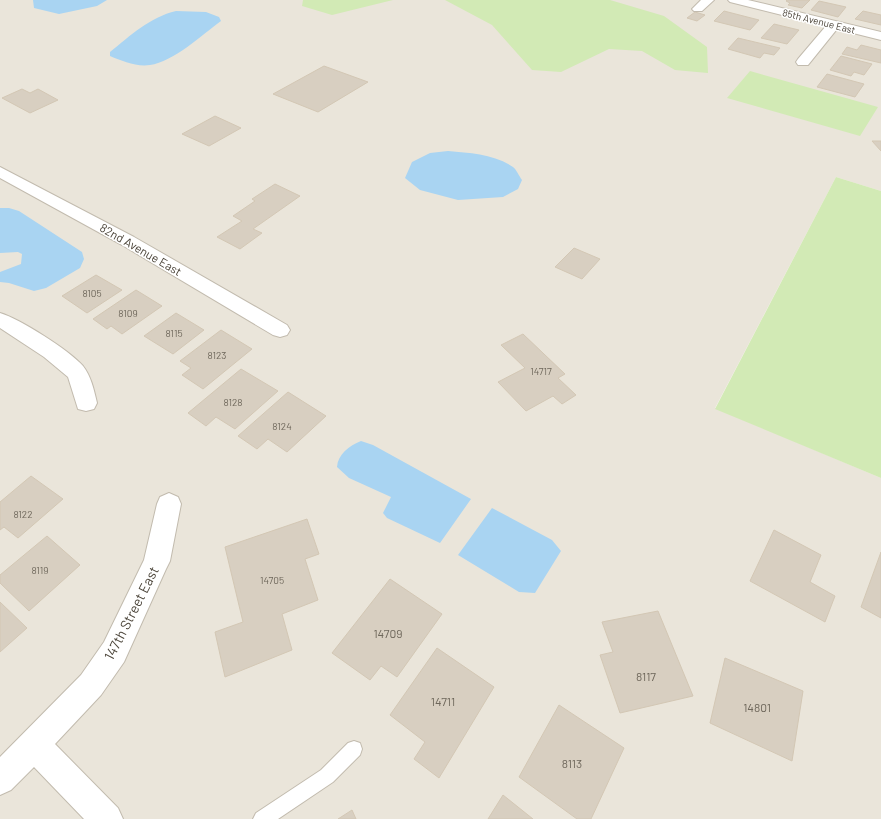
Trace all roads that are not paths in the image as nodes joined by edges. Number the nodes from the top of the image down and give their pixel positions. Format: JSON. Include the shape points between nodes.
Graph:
{"nodes":[{"id":1,"x":708,"y":0,"type":"edge"},
{"id":2,"x":734,"y":0,"type":"edge"},
{"id":3,"x":698,"y":9,"type":"dead end"},
{"id":4,"x":834,"y":24,"type":"junction"},
{"id":5,"x":881,"y":36,"type":"edge"},
{"id":6,"x":803,"y":62,"type":"dead end"},
{"id":7,"x":0,"y":172,"type":"edge"},
{"id":8,"x":0,"y":320,"type":"edge"},
{"id":9,"x":280,"y":330,"type":"dead end"},
{"id":10,"x":86,"y":402,"type":"dead end"},
{"id":11,"x":170,"y":504,"type":"dead end"},
{"id":12,"x":34,"y":745,"type":"junction"},
{"id":13,"x":354,"y":749,"type":"dead end"},
{"id":14,"x":0,"y":778,"type":"edge"},
{"id":15,"x":107,"y":819,"type":"edge"},
{"id":16,"x":262,"y":819,"type":"edge"}],
"edges":[{"from":1,"to":3,"type":"street"},
{"from":2,"to":4,"type":"street","name":"85th Avenue East"},
{"from":4,"to":5,"type":"street","name":"85th Avenue East"},
{"from":4,"to":6,"type":"street"},
{"from":7,"to":9,"type":"street","name":"82nd Avenue East","via":[[128,241]]},
{"from":8,"to":10,"type":"street","via":[[74,369],[82,384]]},
{"from":11,"to":12,"type":"street","name":"147th Street East","via":[[157,561],[114,652],[91,685]]},
{"from":12,"to":14,"type":"street","name":"147th Street East"},
{"from":12,"to":15,"type":"street"},
{"from":13,"to":16,"type":"lane","via":[[327,776]]}]}
